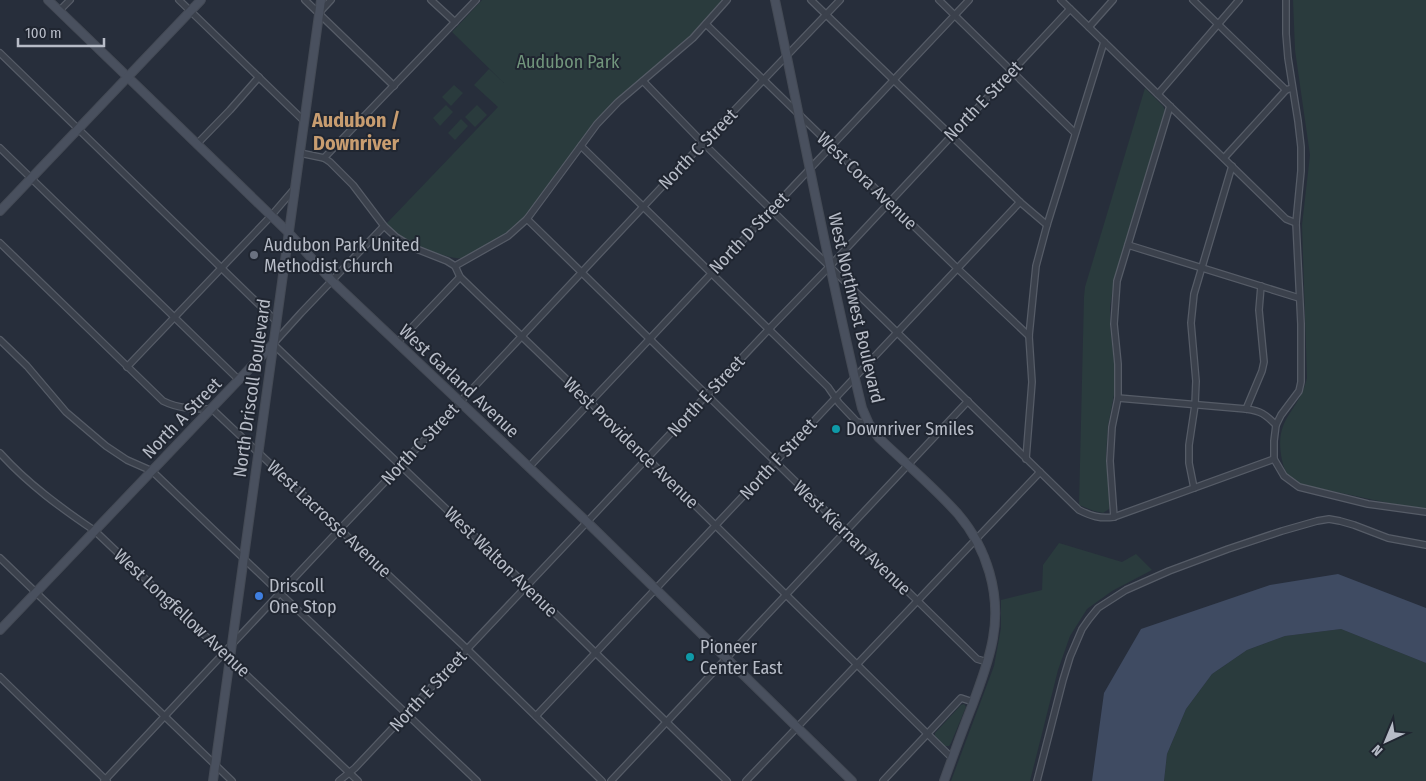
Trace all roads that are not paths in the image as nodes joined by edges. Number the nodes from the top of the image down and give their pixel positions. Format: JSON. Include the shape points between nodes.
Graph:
{"nodes":[{"id":1,"x":48,"y":0,"type":"edge"},
{"id":2,"x":70,"y":0,"type":"edge"},
{"id":3,"x":179,"y":0,"type":"edge"},
{"id":4,"x":201,"y":0,"type":"edge"},
{"id":5,"x":306,"y":0,"type":"edge"},
{"id":6,"x":320,"y":0,"type":"edge"},
{"id":7,"x":331,"y":0,"type":"edge"},
{"id":8,"x":432,"y":0,"type":"edge"},
{"id":9,"x":476,"y":0,"type":"edge"},
{"id":10,"x":726,"y":0,"type":"edge"},
{"id":11,"x":775,"y":0,"type":"edge"},
{"id":12,"x":811,"y":0,"type":"edge"},
{"id":13,"x":840,"y":0,"type":"edge"},
{"id":14,"x":939,"y":0,"type":"edge"},
{"id":15,"x":969,"y":0,"type":"edge"},
{"id":16,"x":1061,"y":0,"type":"edge"},
{"id":17,"x":1113,"y":0,"type":"edge"},
{"id":18,"x":1193,"y":0,"type":"edge"},
{"id":19,"x":1239,"y":0,"type":"edge"},
{"id":20,"x":1286,"y":0,"type":"edge"},
{"id":21,"x":1070,"y":9,"type":"junction"},
{"id":22,"x":59,"y":11,"type":"junction"},
{"id":23,"x":190,"y":11,"type":"junction"},
{"id":24,"x":319,"y":13,"type":"junction"},
{"id":25,"x":826,"y":15,"type":"junction"},
{"id":26,"x":955,"y":15,"type":"junction"},
{"id":27,"x":455,"y":22,"type":"junction"},
{"id":28,"x":706,"y":24,"type":"junction"},
{"id":29,"x":1218,"y":24,"type":"junction"},
{"id":30,"x":1089,"y":28,"type":"junction"},
{"id":31,"x":1104,"y":42,"type":"junction"},
{"id":32,"x":0,"y":53,"type":"edge"},
{"id":33,"x":787,"y":56,"type":"junction"},
{"id":34,"x":1012,"y":72,"type":"junction"},
{"id":35,"x":259,"y":77,"type":"junction"},
{"id":36,"x":127,"y":78,"type":"junction"},
{"id":37,"x":764,"y":80,"type":"junction"},
{"id":38,"x":894,"y":80,"type":"junction"},
{"id":39,"x":643,"y":82,"type":"junction"},
{"id":40,"x":394,"y":86,"type":"junction"},
{"id":41,"x":1289,"y":89,"type":"junction"},
{"id":42,"x":1158,"y":94,"type":"junction"},
{"id":43,"x":1170,"y":106,"type":"junction"},
{"id":44,"x":800,"y":115,"type":"junction"},
{"id":45,"x":304,"y":121,"type":"junction"},
{"id":46,"x":79,"y":129,"type":"junction"},
{"id":47,"x":1075,"y":133,"type":"junction"},
{"id":48,"x":951,"y":135,"type":"junction"},
{"id":49,"x":704,"y":143,"type":"junction"},
{"id":50,"x":197,"y":144,"type":"junction"},
{"id":51,"x":580,"y":146,"type":"junction"},
{"id":52,"x":832,"y":146,"type":"junction"},
{"id":53,"x":0,"y":148,"type":"edge"},
{"id":54,"x":300,"y":153,"type":"junction"},
{"id":55,"x":324,"y":158,"type":"junction"},
{"id":56,"x":1224,"y":158,"type":"junction"},
{"id":57,"x":1232,"y":166,"type":"junction"},
{"id":58,"x":811,"y":168,"type":"junction"},
{"id":59,"x":32,"y":179,"type":"junction"},
{"id":60,"x":295,"y":188,"type":"junction"},
{"id":61,"x":889,"y":202,"type":"junction"},
{"id":62,"x":1020,"y":202,"type":"junction"},
{"id":63,"x":644,"y":207,"type":"junction"},
{"id":64,"x":771,"y":209,"type":"junction"},
{"id":65,"x":0,"y":211,"type":"edge"},
{"id":66,"x":271,"y":216,"type":"junction"},
{"id":67,"x":527,"y":219,"type":"junction"},
{"id":68,"x":1296,"y":222,"type":"junction"},
{"id":69,"x":1047,"y":225,"type":"junction"},
{"id":70,"x":384,"y":226,"type":"junction"},
{"id":71,"x":288,"y":232,"type":"junction"},
{"id":72,"x":0,"y":243,"type":"edge"},
{"id":73,"x":1128,"y":245,"type":"junction"},
{"id":74,"x":455,"y":266,"type":"junction"},
{"id":75,"x":830,"y":266,"type":"junction"},
{"id":76,"x":1201,"y":267,"type":"junction"},
{"id":77,"x":221,"y":268,"type":"junction"},
{"id":78,"x":958,"y":269,"type":"junction"},
{"id":79,"x":582,"y":273,"type":"junction"},
{"id":80,"x":711,"y":273,"type":"junction"},
{"id":81,"x":460,"y":277,"type":"junction"},
{"id":82,"x":332,"y":281,"type":"junction"},
{"id":83,"x":1261,"y":286,"type":"junction"},
{"id":84,"x":1300,"y":298,"type":"junction"},
{"id":85,"x":174,"y":318,"type":"junction"},
{"id":86,"x":276,"y":321,"type":"junction"},
{"id":87,"x":768,"y":329,"type":"junction"},
{"id":88,"x":898,"y":332,"type":"junction"},
{"id":89,"x":522,"y":336,"type":"junction"},
{"id":90,"x":1028,"y":336,"type":"junction"},
{"id":91,"x":649,"y":339,"type":"junction"},
{"id":92,"x":0,"y":340,"type":"edge"},
{"id":93,"x":397,"y":343,"type":"junction"},
{"id":94,"x":273,"y":344,"type":"junction"},
{"id":95,"x":127,"y":366,"type":"junction"},
{"id":96,"x":855,"y":378,"type":"junction"},
{"id":97,"x":239,"y":380,"type":"junction"},
{"id":98,"x":707,"y":395,"type":"junction"},
{"id":99,"x":836,"y":397,"type":"junction"},
{"id":100,"x":1118,"y":398,"type":"junction"},
{"id":101,"x":968,"y":401,"type":"junction"},
{"id":102,"x":460,"y":402,"type":"junction"},
{"id":103,"x":590,"y":402,"type":"junction"},
{"id":104,"x":1194,"y":405,"type":"junction"},
{"id":105,"x":212,"y":409,"type":"junction"},
{"id":106,"x":1246,"y":409,"type":"junction"},
{"id":107,"x":869,"y":424,"type":"junction"},
{"id":108,"x":1276,"y":425,"type":"junction"},
{"id":109,"x":258,"y":452,"type":"junction"},
{"id":110,"x":0,"y":453,"type":"edge"},
{"id":111,"x":647,"y":459,"type":"junction"},
{"id":112,"x":1026,"y":459,"type":"junction"},
{"id":113,"x":1274,"y":459,"type":"junction"},
{"id":114,"x":775,"y":462,"type":"junction"},
{"id":115,"x":400,"y":466,"type":"junction"},
{"id":116,"x":908,"y":466,"type":"junction"},
{"id":117,"x":529,"y":467,"type":"junction"},
{"id":118,"x":152,"y":472,"type":"junction"},
{"id":119,"x":1040,"y":472,"type":"junction"},
{"id":120,"x":1194,"y":488,"type":"junction"},
{"id":121,"x":1426,"y":512,"type":"edge"},
{"id":122,"x":1114,"y":517,"type":"junction"},
{"id":123,"x":587,"y":522,"type":"junction"},
{"id":124,"x":715,"y":525,"type":"junction"},
{"id":125,"x":340,"y":528,"type":"junction"},
{"id":126,"x":95,"y":531,"type":"junction"},
{"id":127,"x":846,"y":531,"type":"junction"},
{"id":128,"x":976,"y":539,"type":"junction"},
{"id":129,"x":1426,"y":544,"type":"edge"},
{"id":130,"x":0,"y":558,"type":"edge"},
{"id":131,"x":244,"y":558,"type":"junction"},
{"id":132,"x":526,"y":585,"type":"junction"},
{"id":133,"x":655,"y":589,"type":"junction"},
{"id":134,"x":36,"y":592,"type":"junction"},
{"id":135,"x":280,"y":593,"type":"junction"},
{"id":136,"x":786,"y":595,"type":"junction"},
{"id":137,"x":916,"y":600,"type":"junction"},
{"id":138,"x":0,"y":630,"type":"edge"},
{"id":139,"x":232,"y":645,"type":"junction"},
{"id":140,"x":468,"y":649,"type":"junction"},
{"id":141,"x":596,"y":653,"type":"junction"},
{"id":142,"x":227,"y":656,"type":"junction"},
{"id":143,"x":727,"y":658,"type":"junction"},
{"id":144,"x":987,"y":662,"type":"junction"},
{"id":145,"x":857,"y":664,"type":"junction"},
{"id":146,"x":0,"y":677,"type":"edge"},
{"id":147,"x":973,"y":702,"type":"junction"},
{"id":148,"x":407,"y":713,"type":"junction"},
{"id":149,"x":164,"y":716,"type":"junction"},
{"id":150,"x":536,"y":716,"type":"junction"},
{"id":151,"x":667,"y":722,"type":"junction"},
{"id":152,"x":797,"y":727,"type":"junction"},
{"id":153,"x":927,"y":734,"type":"junction"},
{"id":154,"x":952,"y":758,"type":"junction"},
{"id":155,"x":215,"y":765,"type":"junction"},
{"id":156,"x":349,"y":772,"type":"junction"},
{"id":157,"x":106,"y":780,"type":"edge"},
{"id":158,"x":213,"y":781,"type":"edge"},
{"id":159,"x":232,"y":781,"type":"edge"},
{"id":160,"x":339,"y":781,"type":"edge"},
{"id":161,"x":358,"y":781,"type":"edge"},
{"id":162,"x":478,"y":781,"type":"edge"},
{"id":163,"x":602,"y":781,"type":"edge"},
{"id":164,"x":611,"y":781,"type":"edge"},
{"id":165,"x":727,"y":781,"type":"edge"},
{"id":166,"x":746,"y":781,"type":"edge"},
{"id":167,"x":852,"y":781,"type":"edge"},
{"id":168,"x":883,"y":781,"type":"edge"},
{"id":169,"x":944,"y":781,"type":"edge"},
{"id":170,"x":1037,"y":781,"type":"edge"}],
"edges":[{"from":1,"to":22,"type":"main road","name":"West Garland Avenue"},
{"from":2,"to":22,"type":"street"},
{"from":3,"to":23,"type":"street"},
{"from":4,"to":23,"type":"main road"},
{"from":5,"to":24,"type":"street"},
{"from":6,"to":24,"type":"main road","name":"North Driscoll Boulevard"},
{"from":7,"to":24,"type":"street"},
{"from":8,"to":27,"type":"street"},
{"from":9,"to":27,"type":"street"},
{"from":10,"to":28,"type":"street"},
{"from":11,"to":33,"type":"main road","name":"West Northwest Boulevard"},
{"from":12,"to":25,"type":"street"},
{"from":13,"to":25,"type":"street","name":"North C Street"},
{"from":14,"to":26,"type":"street"},
{"from":15,"to":26,"type":"street","name":"North D Street"},
{"from":16,"to":21,"type":"street"},
{"from":17,"to":30,"type":"street"},
{"from":18,"to":29,"type":"street"},
{"from":19,"to":29,"type":"street"},
{"from":20,"to":41,"type":"street"},
{"from":21,"to":30,"type":"street"},
{"from":21,"to":34,"type":"street","name":"North E Street"},
{"from":22,"to":36,"type":"main road","name":"West Garland Avenue"},
{"from":23,"to":35,"type":"street"},
{"from":23,"to":36,"type":"main road"},
{"from":24,"to":40,"type":"street"},
{"from":24,"to":45,"type":"main road","name":"North Driscoll Boulevard"},
{"from":25,"to":33,"type":"street","name":"North C Street"},
{"from":25,"to":38,"type":"street"},
{"from":26,"to":34,"type":"street"},
{"from":26,"to":38,"type":"street","name":"North D Street"},
{"from":27,"to":40,"type":"street"},
{"from":28,"to":37,"type":"street","name":"West Cora Avenue"},
{"from":28,"to":39,"type":"street"},
{"from":29,"to":41,"type":"street"},
{"from":29,"to":42,"type":"street"},
{"from":30,"to":31,"type":"street"},
{"from":31,"to":42,"type":"street"},
{"from":31,"to":47,"type":"street"},
{"from":32,"to":46,"type":"street"},
{"from":33,"to":37,"type":"street","name":"North C Street"},
{"from":33,"to":44,"type":"main road","name":"West Northwest Boulevard"},
{"from":34,"to":47,"type":"street"},
{"from":34,"to":48,"type":"street","name":"North E Street"},
{"from":35,"to":45,"type":"street"},
{"from":35,"to":50,"type":"street"},
{"from":36,"to":46,"type":"main road"},
{"from":36,"to":50,"type":"main road","name":"West Garland Avenue"},
{"from":37,"to":44,"type":"street","name":"West Cora Avenue"},
{"from":37,"to":49,"type":"street","name":"North C Street"},
{"from":38,"to":48,"type":"street"},
{"from":38,"to":52,"type":"street","name":"North D Street"},
{"from":39,"to":49,"type":"street"},
{"from":39,"to":51,"type":"street","via":[[618,102]]},
{"from":40,"to":55,"type":"street"},
{"from":41,"to":56,"type":"street"},
{"from":41,"to":68,"type":"street","via":[[1301,147]]},
{"from":42,"to":43,"type":"street"},
{"from":43,"to":56,"type":"street"},
{"from":43,"to":73,"type":"street"},
{"from":44,"to":52,"type":"street","name":"West Cora Avenue"},
{"from":44,"to":58,"type":"main road","name":"West Northwest Boulevard"},
{"from":45,"to":54,"type":"main road","name":"North Driscoll Boulevard"},
{"from":46,"to":59,"type":"main road"},
{"from":46,"to":77,"type":"street"},
{"from":47,"to":69,"type":"street"},
{"from":48,"to":61,"type":"street","name":"North E Street"},
{"from":48,"to":62,"type":"street"},
{"from":49,"to":63,"type":"street","name":"North C Street"},
{"from":49,"to":64,"type":"street"},
{"from":50,"to":66,"type":"main road","name":"West Garland Avenue"},
{"from":51,"to":63,"type":"street"},
{"from":51,"to":67,"type":"street"},
{"from":52,"to":58,"type":"street","name":"North D Street"},
{"from":52,"to":61,"type":"street","name":"West Cora Avenue"},
{"from":53,"to":59,"type":"street"},
{"from":54,"to":55,"type":"street"},
{"from":54,"to":60,"type":"main road","name":"North Driscoll Boulevard"},
{"from":55,"to":70,"type":"street","via":[[353,185]]},
{"from":56,"to":57,"type":"street"},
{"from":57,"to":68,"type":"street","via":[[1286,219]]},
{"from":57,"to":76,"type":"street"},
{"from":58,"to":64,"type":"street","name":"North D Street"},
{"from":58,"to":75,"type":"main road","name":"West Northwest Boulevard"},
{"from":59,"to":65,"type":"main road"},
{"from":59,"to":85,"type":"street"},
{"from":60,"to":66,"type":"street"},
{"from":60,"to":71,"type":"main road","name":"North Driscoll Boulevard"},
{"from":61,"to":75,"type":"street","name":"North E Street"},
{"from":61,"to":78,"type":"street","name":"West Cora Avenue"},
{"from":62,"to":69,"type":"street"},
{"from":62,"to":78,"type":"street","name":"North F Street"},
{"from":63,"to":79,"type":"street","name":"North C Street"},
{"from":63,"to":80,"type":"street"},
{"from":64,"to":75,"type":"street"},
{"from":64,"to":80,"type":"street","name":"North D Street"},
{"from":66,"to":71,"type":"main road","name":"West Garland Avenue"},
{"from":66,"to":77,"type":"street"},
{"from":67,"to":74,"type":"street","via":[[508,236]]},
{"from":67,"to":79,"type":"street","name":"West Kiernan Avenue"},
{"from":68,"to":84,"type":"street"},
{"from":69,"to":90,"type":"street","via":[[1036,266]]},
{"from":70,"to":74,"type":"street","via":[[405,243]]},
{"from":70,"to":82,"type":"street","name":"North A Street"},
{"from":71,"to":82,"type":"main road","name":"West Garland Avenue"},
{"from":71,"to":86,"type":"main road","name":"North Driscoll Boulevard"},
{"from":72,"to":95,"type":"street"},
{"from":73,"to":76,"type":"street"},
{"from":73,"to":100,"type":"street","via":[[1117,281],[1114,324]]},
{"from":74,"to":81,"type":"street","name":"West Providence Avenue"},
{"from":75,"to":87,"type":"street","name":"North E Street"},
{"from":75,"to":88,"type":"street"},
{"from":75,"to":96,"type":"main road","name":"West Northwest Boulevard"},
{"from":76,"to":83,"type":"street"},
{"from":76,"to":104,"type":"street","via":[[1191,324],[1196,381]]},
{"from":77,"to":85,"type":"street"},
{"from":77,"to":86,"type":"street"},
{"from":78,"to":88,"type":"street","name":"North F Street"},
{"from":78,"to":90,"type":"street","name":"West Cora Avenue"},
{"from":79,"to":89,"type":"street","name":"North C Street"},
{"from":79,"to":91,"type":"street","name":"West Kiernan Avenue"},
{"from":80,"to":87,"type":"street"},
{"from":80,"to":91,"type":"street","name":"North D Street"},
{"from":81,"to":89,"type":"street","name":"West Providence Avenue"},
{"from":81,"to":93,"type":"street"},
{"from":82,"to":93,"type":"main road","name":"West Garland Avenue"},
{"from":82,"to":94,"type":"street","name":"North A Street"},
{"from":83,"to":84,"type":"street"},
{"from":83,"to":106,"type":"street","via":[[1259,310],[1264,362]]},
{"from":84,"to":108,"type":"street","via":[[1302,382]]},
{"from":85,"to":95,"type":"street"},
{"from":85,"to":97,"type":"street"},
{"from":86,"to":94,"type":"main road","name":"North Driscoll Boulevard"},
{"from":87,"to":98,"type":"street","name":"North E Street"},
{"from":87,"to":99,"type":"street"},
{"from":88,"to":96,"type":"street","name":"North F Street"},
{"from":88,"to":101,"type":"street"},
{"from":89,"to":102,"type":"street","name":"North C Street"},
{"from":89,"to":103,"type":"street","name":"West Providence Avenue"},
{"from":90,"to":112,"type":"street","via":[[1032,382]]},
{"from":91,"to":98,"type":"street","name":"West Kiernan Avenue"},
{"from":91,"to":103,"type":"street","name":"North D Street"},
{"from":92,"to":118,"type":"street","via":[[66,412],[106,446]]},
{"from":93,"to":102,"type":"main road","name":"West Garland Avenue"},
{"from":94,"to":97,"type":"main road","name":"North A Street"},
{"from":94,"to":109,"type":"main road","name":"North Driscoll Boulevard"},
{"from":94,"to":115,"type":"street","name":"West Walton Avenue"},
{"from":95,"to":105,"type":"street","via":[[163,401],[173,406]]},
{"from":96,"to":99,"type":"street","name":"North F Street"},
{"from":96,"to":107,"type":"main road","name":"West Northwest Boulevard"},
{"from":97,"to":105,"type":"main road","name":"North A Street"},
{"from":98,"to":111,"type":"street","name":"North E Street"},
{"from":98,"to":114,"type":"street","name":"West Kiernan Avenue"},
{"from":99,"to":107,"type":"street","via":[[857,422]]},
{"from":99,"to":114,"type":"street","name":"North F Street"},
{"from":100,"to":104,"type":"street"},
{"from":100,"to":122,"type":"street","via":[[1110,461]]},
{"from":101,"to":112,"type":"street"},
{"from":101,"to":116,"type":"street"},
{"from":102,"to":115,"type":"street","name":"North C Street"},
{"from":102,"to":117,"type":"main road","name":"West Garland Avenue"},
{"from":103,"to":111,"type":"street","name":"West Providence Avenue"},
{"from":103,"to":117,"type":"street","name":"North D Street"},
{"from":104,"to":106,"type":"street"},
{"from":104,"to":120,"type":"street","via":[[1189,445]]},
{"from":105,"to":109,"type":"street","name":"West Lacrosse Avenue"},
{"from":105,"to":118,"type":"main road","name":"North A Street"},
{"from":106,"to":108,"type":"street","via":[[1259,411]]},
{"from":107,"to":116,"type":"main road","name":"West Northwest Boulevard"},
{"from":108,"to":113,"type":"street"},
{"from":109,"to":125,"type":"street","name":"West Lacrosse Avenue"},
{"from":109,"to":131,"type":"main road","name":"North Driscoll Boulevard"},
{"from":110,"to":126,"type":"street","name":"West Longfellow Avenue","via":[[34,486]]},
{"from":111,"to":123,"type":"street","name":"North E Street"},
{"from":111,"to":124,"type":"street","name":"West Providence Avenue"},
{"from":112,"to":119,"type":"street"},
{"from":113,"to":120,"type":"street"},
{"from":113,"to":121,"type":"street","via":[[1284,476],[1299,487],[1368,504]]},
{"from":114,"to":124,"type":"street","name":"North F Street"},
{"from":114,"to":127,"type":"street","name":"West Kiernan Avenue"},
{"from":115,"to":125,"type":"street","name":"North C Street"},
{"from":115,"to":132,"type":"street","name":"West Walton Avenue"},
{"from":116,"to":127,"type":"street"},
{"from":116,"to":128,"type":"main road","name":"West Northwest Boulevard","via":[[959,515]]},
{"from":117,"to":123,"type":"main road","name":"West Garland Avenue"},
{"from":118,"to":126,"type":"main road","name":"North A Street"},
{"from":118,"to":131,"type":"street"},
{"from":119,"to":122,"type":"street","via":[[1079,510],[1093,517]]},
{"from":119,"to":128,"type":"street"},
{"from":120,"to":122,"type":"street"},
{"from":123,"to":132,"type":"street","name":"North E Street"},
{"from":123,"to":133,"type":"main road","name":"West Garland Avenue"},
{"from":124,"to":133,"type":"street","name":"North F Street"},
{"from":124,"to":136,"type":"street","name":"West Providence Avenue"},
{"from":125,"to":135,"type":"street","name":"North C Street"},
{"from":125,"to":140,"type":"street","name":"West Lacrosse Avenue"},
{"from":126,"to":134,"type":"main road","name":"North A Street"},
{"from":126,"to":142,"type":"street","name":"West Longfellow Avenue"},
{"from":127,"to":136,"type":"street"},
{"from":127,"to":137,"type":"street","name":"West Kiernan Avenue"},
{"from":128,"to":137,"type":"street"},
{"from":128,"to":144,"type":"main road","name":"West Northwest Boulevard","via":[[993,585],[994,629]]},
{"from":129,"to":170,"type":"street","via":[[1388,538],[1329,519],[1228,549],[1126,590],[1098,608],[1082,630],[1063,680]]},
{"from":130,"to":134,"type":"street"},
{"from":131,"to":135,"type":"street"},
{"from":131,"to":139,"type":"main road","name":"North Driscoll Boulevard"},
{"from":132,"to":140,"type":"street","name":"North E Street"},
{"from":132,"to":141,"type":"street","name":"West Walton Avenue"},
{"from":133,"to":141,"type":"street","name":"North F Street"},
{"from":133,"to":143,"type":"main road","name":"West Garland Avenue"},
{"from":134,"to":138,"type":"main road","name":"North A Street"},
{"from":134,"to":149,"type":"street"},
{"from":135,"to":139,"type":"street","name":"North C Street"},
{"from":135,"to":148,"type":"street"},
{"from":136,"to":143,"type":"street"},
{"from":136,"to":145,"type":"street","name":"West Providence Avenue"},
{"from":137,"to":144,"type":"street","name":"West Kiernan Avenue","via":[[977,659]]},
{"from":137,"to":145,"type":"street"},
{"from":139,"to":142,"type":"main road","name":"North Driscoll Boulevard"},
{"from":140,"to":148,"type":"street","name":"North E Street"},
{"from":140,"to":150,"type":"street","name":"West Lacrosse Avenue"},
{"from":141,"to":150,"type":"street","name":"North F Street"},
{"from":141,"to":151,"type":"street","name":"West Walton Avenue"},
{"from":142,"to":149,"type":"street"},
{"from":142,"to":155,"type":"main road","name":"North Driscoll Boulevard"},
{"from":142,"to":156,"type":"street","name":"West Longfellow Avenue"},
{"from":143,"to":151,"type":"street"},
{"from":143,"to":152,"type":"main road","name":"West Garland Avenue"},
{"from":144,"to":147,"type":"main road","name":"West Northwest Boulevard"},
{"from":145,"to":152,"type":"street"},
{"from":145,"to":153,"type":"street","name":"West Providence Avenue"},
{"from":146,"to":157,"type":"street"},
{"from":147,"to":153,"type":"street","via":[[961,698]]},
{"from":147,"to":154,"type":"main road","name":"West Northwest Boulevard"},
{"from":148,"to":156,"type":"street","name":"North E Street"},
{"from":148,"to":162,"type":"street"},
{"from":149,"to":155,"type":"street"},
{"from":149,"to":157,"type":"street"},
{"from":150,"to":163,"type":"street","name":"West Lacrosse Avenue"},
{"from":151,"to":164,"type":"street"},
{"from":151,"to":165,"type":"street","name":"West Walton Avenue"},
{"from":152,"to":166,"type":"street"},
{"from":152,"to":167,"type":"main road","name":"West Garland Avenue"},
{"from":153,"to":154,"type":"street","name":"West Providence Avenue"},
{"from":153,"to":168,"type":"street"},
{"from":154,"to":169,"type":"main road","name":"West Northwest Boulevard"},
{"from":155,"to":158,"type":"main road","name":"North Driscoll Boulevard"},
{"from":155,"to":159,"type":"street"},
{"from":156,"to":160,"type":"street","name":"North E Street"},
{"from":156,"to":161,"type":"street","name":"West Longfellow Avenue"}]}
